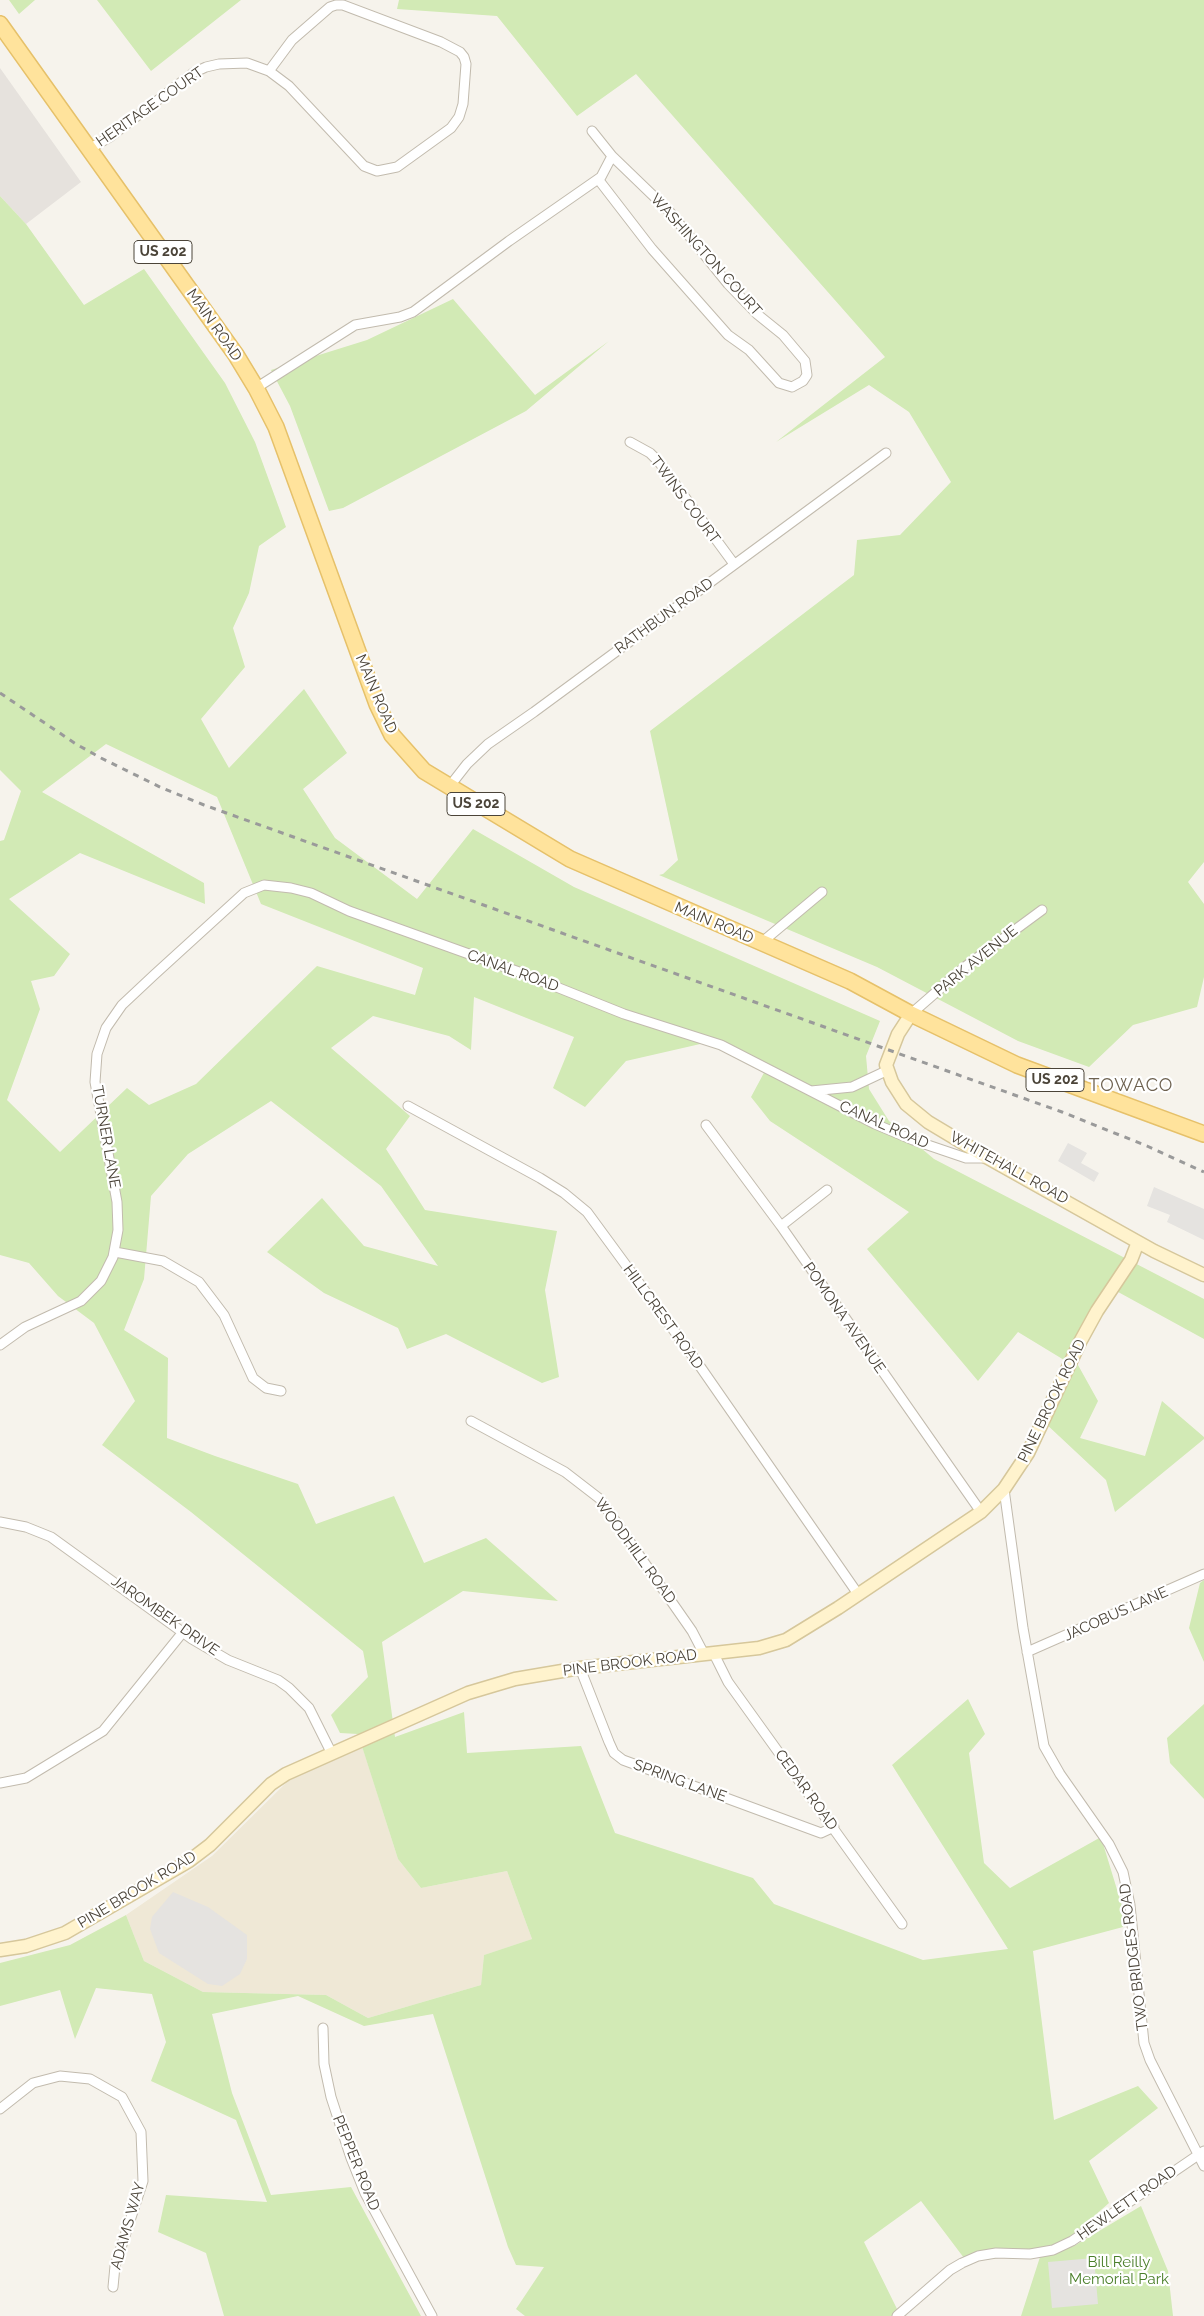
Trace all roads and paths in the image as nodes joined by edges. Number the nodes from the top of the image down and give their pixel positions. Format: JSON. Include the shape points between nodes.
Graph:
{"nodes":[{"id":1,"x":0,"y":24,"type":"edge"},
{"id":2,"x":269,"y":72,"type":"junction"},
{"id":3,"x":592,"y":131,"type":"dead end"},
{"id":4,"x":89,"y":149,"type":"junction"},
{"id":5,"x":612,"y":156,"type":"junction"},
{"id":6,"x":598,"y":179,"type":"junction"},
{"id":7,"x":256,"y":388,"type":"junction"},
{"id":8,"x":630,"y":442,"type":"dead end"},
{"id":9,"x":886,"y":453,"type":"dead end"},
{"id":10,"x":734,"y":564,"type":"junction"},
{"id":11,"x":449,"y":787,"type":"junction"},
{"id":12,"x":822,"y":892,"type":"dead end"},
{"id":13,"x":1042,"y":910,"type":"dead end"},
{"id":14,"x":218,"y":917,"type":"joint"},
{"id":15,"x":761,"y":943,"type":"junction"},
{"id":16,"x":911,"y":1014,"type":"junction"},
{"id":17,"x":886,"y":1071,"type":"junction"},
{"id":18,"x":811,"y":1091,"type":"junction"},
{"id":19,"x":408,"y":1106,"type":"dead end"},
{"id":20,"x":706,"y":1125,"type":"dead end"},
{"id":21,"x":1204,"y":1134,"type":"edge"},
{"id":22,"x":988,"y":1158,"type":"junction"},
{"id":23,"x":827,"y":1190,"type":"dead end"},
{"id":24,"x":781,"y":1226,"type":"junction"},
{"id":25,"x":1138,"y":1242,"type":"junction"},
{"id":26,"x":115,"y":1252,"type":"junction"},
{"id":27,"x":1204,"y":1275,"type":"edge"},
{"id":28,"x":0,"y":1345,"type":"edge"},
{"id":29,"x":281,"y":1391,"type":"dead end"},
{"id":30,"x":470,"y":1421,"type":"dead end"},
{"id":31,"x":1004,"y":1489,"type":"junction"},
{"id":32,"x":981,"y":1512,"type":"junction"},
{"id":33,"x":0,"y":1522,"type":"edge"},
{"id":34,"x":1204,"y":1574,"type":"edge"},
{"id":35,"x":858,"y":1594,"type":"junction"},
{"id":36,"x":183,"y":1632,"type":"junction"},
{"id":37,"x":1028,"y":1652,"type":"junction"},
{"id":38,"x":709,"y":1654,"type":"junction"},
{"id":39,"x":580,"y":1668,"type":"junction"},
{"id":40,"x":331,"y":1752,"type":"junction"},
{"id":41,"x":0,"y":1783,"type":"edge"},
{"id":42,"x":834,"y":1827,"type":"junction"},
{"id":43,"x":902,"y":1924,"type":"dead end"},
{"id":44,"x":0,"y":1950,"type":"edge"},
{"id":45,"x":323,"y":2028,"type":"dead end"},
{"id":46,"x":0,"y":2108,"type":"edge"},
{"id":47,"x":1201,"y":2153,"type":"edge"},
{"id":48,"x":1204,"y":2166,"type":"edge"},
{"id":49,"x":113,"y":2288,"type":"dead end"},
{"id":50,"x":432,"y":2316,"type":"edge"},
{"id":51,"x":896,"y":2316,"type":"edge"}],
"edges":[{"from":1,"to":4,"type":"main road","name":"MAIN ROAD","number":"US 202"},
{"from":2,"to":2,"type":"street","name":"HERITAGE COURT","via":[[292,40],[336,5],[441,42],[460,52],[466,64],[463,104],[455,123],[404,164],[384,171],[370,169],[359,162],[289,86]]},
{"from":2,"to":4,"type":"street","name":"HERITAGE COURT","via":[[247,63],[219,64],[193,73],[110,137]]},
{"from":3,"to":5,"type":"street","name":"WASHINGTON COURT"},
{"from":4,"to":7,"type":"main road","name":"MAIN ROAD","number":"US 202","via":[[244,366]]},
{"from":5,"to":6,"type":"street"},
{"from":5,"to":6,"type":"street","name":"WASHINGTON COURT","via":[[669,211],[728,284],[794,348],[805,361],[803,381],[792,388],[779,383],[749,350],[728,335],[652,249]]},
{"from":6,"to":7,"type":"street","via":[[413,312],[355,325]]},
{"from":7,"to":11,"type":"main road","name":"MAIN ROAD","number":"US 202","via":[[276,427],[358,653],[392,735],[424,771]]},
{"from":8,"to":10,"type":"street","name":"TWINS COURT","via":[[659,462]]},
{"from":9,"to":10,"type":"street","name":"RATHBUN ROAD"},
{"from":10,"to":11,"type":"street","name":"RATHBUN ROAD","via":[[488,744]]},
{"from":11,"to":15,"type":"main road","name":"MAIN ROAD","number":"US 202","via":[[570,859]]},
{"from":12,"to":15,"type":"street"},
{"from":13,"to":16,"type":"street","name":"PARK AVENUE","via":[[966,966]]},
{"from":14,"to":18,"type":"street","name":"CANAL ROAD","via":[[244,893],[258,886],[270,884],[311,893],[349,911],[624,1014],[721,1045]]},
{"from":14,"to":26,"type":"street","name":"TURNER LANE","via":[[122,1005],[101,1041],[95,1082],[117,1202]]},
{"from":15,"to":16,"type":"main road","name":"MAIN ROAD","number":"US 202","via":[[850,981]]},
{"from":16,"to":17,"type":"street","via":[[898,1034]]},
{"from":16,"to":21,"type":"main road","name":"MAIN ROAD","number":"US 202","via":[[1017,1065]]},
{"from":17,"to":18,"type":"street","name":"CANAL ROAD","via":[[852,1086]]},
{"from":17,"to":22,"type":"street","name":"WHITEHALL ROAD","via":[[906,1104],[928,1122]]},
{"from":18,"to":22,"type":"street","name":"CANAL ROAD","via":[[913,1140],[966,1158]]},
{"from":19,"to":35,"type":"street","name":"HILLCREST ROAD","via":[[540,1178],[587,1212],[697,1362]]},
{"from":20,"to":24,"type":"street","name":"POMONA AVENUE"},
{"from":22,"to":25,"type":"street","name":"WHITEHALL ROAD"},
{"from":23,"to":24,"type":"street"},
{"from":24,"to":32,"type":"street","name":"POMONA AVENUE"},
{"from":25,"to":27,"type":"street","name":"WHITEHALL ROAD"},
{"from":25,"to":31,"type":"street","name":"PINE BROOK ROAD","via":[[1131,1260],[1088,1326],[1064,1372],[1028,1453]]},
{"from":26,"to":28,"type":"street","name":"TURNER LANE","via":[[101,1281],[81,1301],[25,1326]]},
{"from":26,"to":29,"type":"street","via":[[163,1261],[199,1282],[224,1315],[254,1378],[266,1388]]},
{"from":30,"to":38,"type":"street","name":"WOODHILL ROAD","via":[[565,1472],[600,1499]]},
{"from":31,"to":32,"type":"street","name":"PINE BROOK ROAD"},
{"from":31,"to":37,"type":"street","name":"TWO BRIDGES ROAD"},
{"from":32,"to":35,"type":"street","name":"PINE BROOK ROAD"},
{"from":33,"to":36,"type":"street","name":"JAROMBEK DRIVE","via":[[26,1527],[51,1537]]},
{"from":34,"to":37,"type":"street","name":"JACOBUS LANE"},
{"from":35,"to":38,"type":"street","name":"PINE BROOK ROAD","via":[[786,1640],[759,1648]]},
{"from":36,"to":40,"type":"street","name":"JAROMBEK DRIVE","via":[[228,1660],[278,1680],[289,1688],[309,1708]]},
{"from":36,"to":41,"type":"street","via":[[103,1731],[26,1778]]},
{"from":37,"to":47,"type":"street","name":"TWO BRIDGES ROAD","via":[[1044,1746],[1123,1872],[1130,1900],[1144,2043]]},
{"from":38,"to":39,"type":"street","name":"PINE BROOK ROAD"},
{"from":38,"to":42,"type":"street","name":"CEDAR ROAD"},
{"from":39,"to":40,"type":"street","name":"PINE BROOK ROAD","via":[[494,1684]]},
{"from":39,"to":42,"type":"street","name":"SPRING LANE","via":[[614,1753],[623,1760],[821,1833]]},
{"from":40,"to":44,"type":"street","name":"PINE BROOK ROAD","via":[[271,1784],[210,1845],[189,1861],[65,1933],[26,1946]]},
{"from":42,"to":43,"type":"street","name":"CEDAR ROAD"},
{"from":45,"to":50,"type":"street","name":"PEPPER ROAD","via":[[324,2064],[331,2097],[351,2158],[365,2193]]},
{"from":46,"to":49,"type":"street","name":"ADAMS WAY","via":[[33,2083],[60,2076],[90,2079],[122,2096],[142,2132],[143,2181],[115,2266]]},
{"from":47,"to":48,"type":"street","name":"TWO BRIDGES ROAD"},
{"from":47,"to":51,"type":"street","name":"HEWLETT ROAD","via":[[1072,2241],[1053,2250],[1030,2254],[978,2256],[950,2270]]}]}
